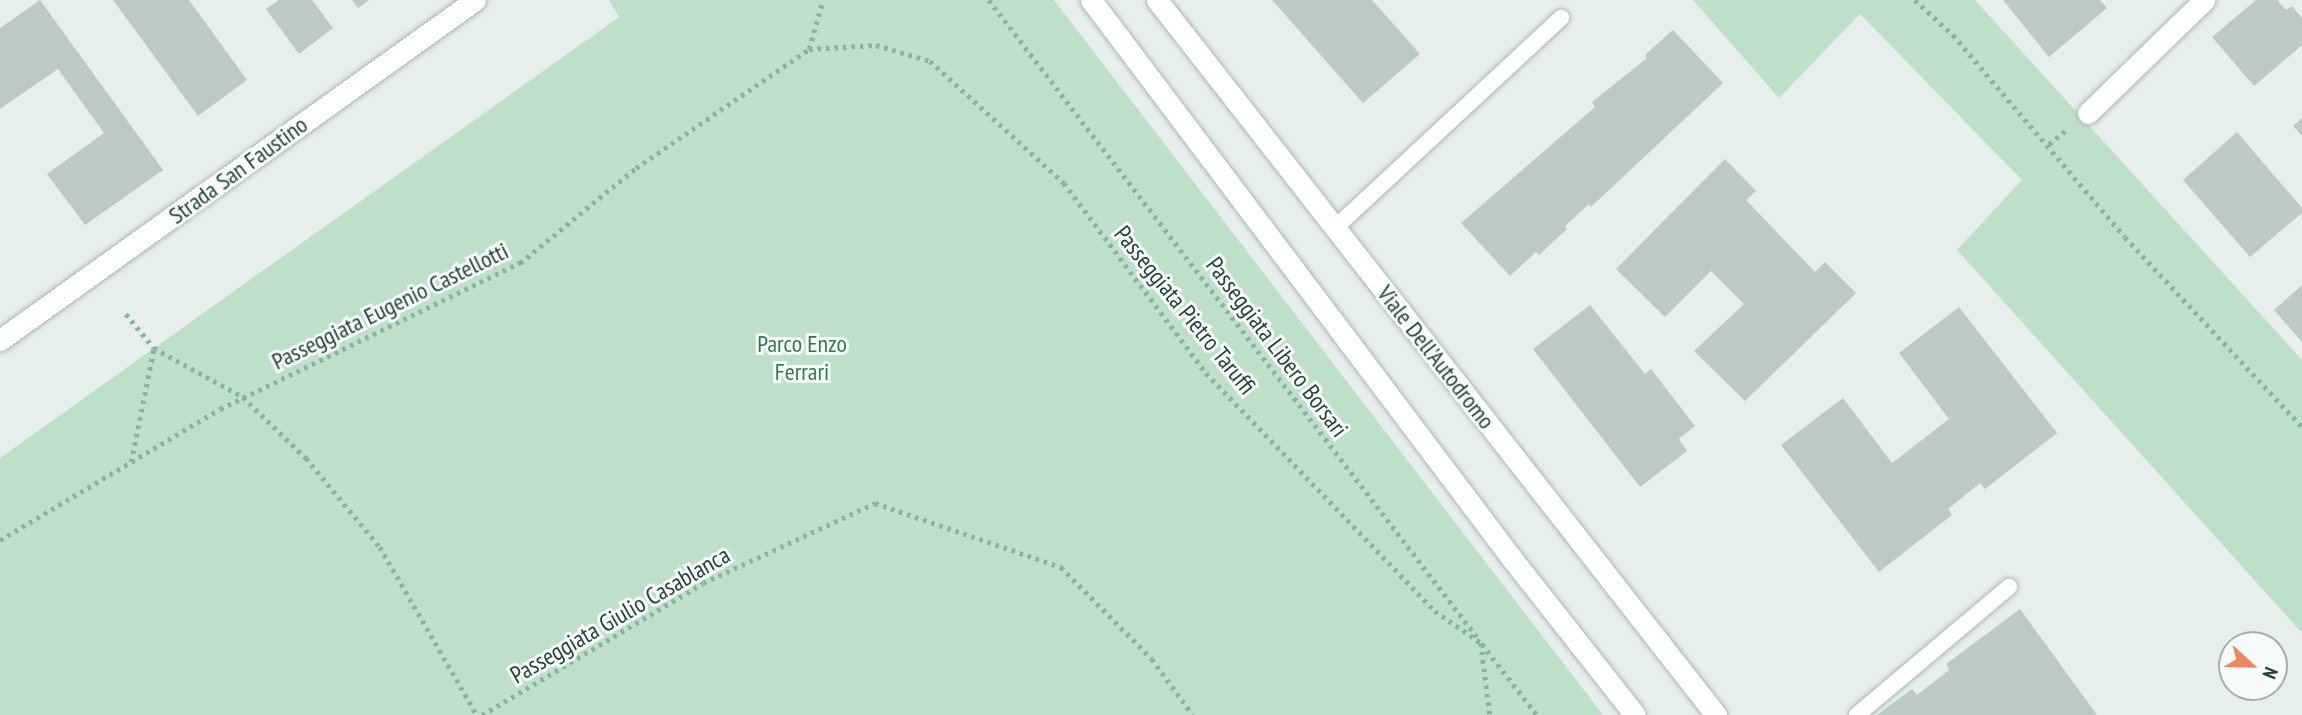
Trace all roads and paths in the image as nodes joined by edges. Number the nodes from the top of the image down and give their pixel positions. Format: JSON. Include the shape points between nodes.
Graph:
{"nodes":[{"id":1,"x":475,"y":0,"type":"edge"},
{"id":2,"x":823,"y":0,"type":"edge"},
{"id":3,"x":989,"y":0,"type":"edge"},
{"id":4,"x":1091,"y":0,"type":"edge"},
{"id":5,"x":1157,"y":0,"type":"edge"},
{"id":6,"x":1915,"y":0,"type":"edge"},
{"id":7,"x":2204,"y":0,"type":"edge"},
{"id":8,"x":1561,"y":19,"type":"dead end"},
{"id":9,"x":808,"y":49,"type":"junction"},
{"id":10,"x":2088,"y":113,"type":"dead end"},
{"id":11,"x":1335,"y":228,"type":"junction"},
{"id":12,"x":126,"y":314,"type":"dead end"},
{"id":13,"x":0,"y":340,"type":"edge"},
{"id":14,"x":154,"y":348,"type":"junction"},
{"id":15,"x":243,"y":397,"type":"junction"},
{"id":16,"x":2302,"y":427,"type":"edge"},
{"id":17,"x":131,"y":462,"type":"junction"},
{"id":18,"x":0,"y":541,"type":"edge"},
{"id":19,"x":2009,"y":587,"type":"dead end"},
{"id":20,"x":1481,"y":643,"type":"junction"},
{"id":21,"x":480,"y":715,"type":"edge"},
{"id":22,"x":1193,"y":715,"type":"edge"},
{"id":23,"x":1490,"y":715,"type":"edge"},
{"id":24,"x":1537,"y":715,"type":"edge"},
{"id":25,"x":1635,"y":715,"type":"edge"},
{"id":26,"x":1716,"y":715,"type":"edge"},
{"id":27,"x":1857,"y":715,"type":"edge"}],
"edges":[{"from":1,"to":13,"type":"street","name":"Strada San Faustino"},
{"from":2,"to":9,"type":"path"},
{"from":3,"to":20,"type":"path","name":"Passeggiata Libero Borsari"},
{"from":4,"to":25,"type":"street"},
{"from":5,"to":11,"type":"street","name":"Viale Dell'Autodromo"},
{"from":6,"to":16,"type":"path","via":[[1953,35],[2125,237]]},
{"from":7,"to":10,"type":"street"},
{"from":8,"to":11,"type":"lane"},
{"from":9,"to":15,"type":"path","name":"Passeggiata Eugenio Castellotti","via":[[636,168],[520,263]]},
{"from":9,"to":20,"type":"path","name":"Passeggiata Pietro Taruffi","via":[[876,45],[930,61],[1064,183],[1206,373],[1435,611]]},
{"from":11,"to":26,"type":"street","name":"Viale Dell'Autodromo"},
{"from":12,"to":14,"type":"path"},
{"from":14,"to":15,"type":"path"},
{"from":14,"to":17,"type":"path"},
{"from":15,"to":17,"type":"path","name":"Passeggiata Eugenio Castellotti"},
{"from":15,"to":21,"type":"path","via":[[306,458],[380,547]]},
{"from":17,"to":18,"type":"path","name":"Passeggiata Eugenio Castellotti"},
{"from":19,"to":27,"type":"lane"},
{"from":20,"to":23,"type":"path"},
{"from":20,"to":24,"type":"path","name":"Passeggiata Libero Borsari"},
{"from":21,"to":22,"type":"path","name":"Passeggiata Giulio Casablanca","via":[[703,583],[875,503],[1061,567],[1152,659]]}]}
